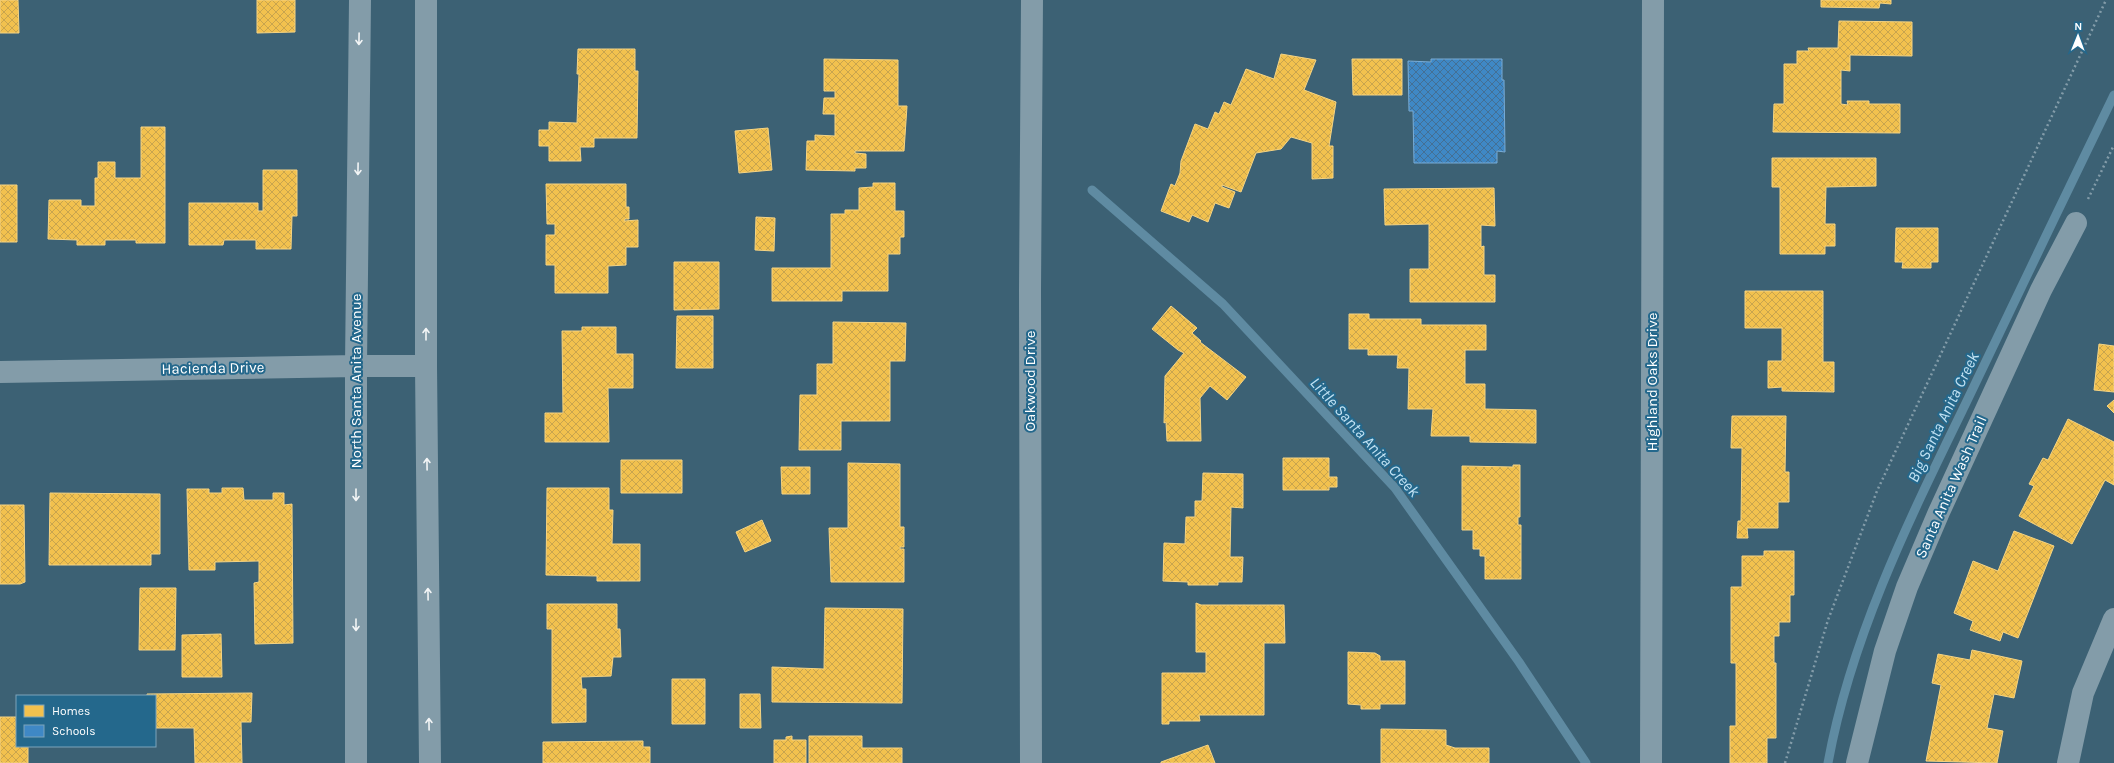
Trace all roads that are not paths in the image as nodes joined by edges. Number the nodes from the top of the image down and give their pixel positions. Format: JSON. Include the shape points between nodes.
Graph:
{"nodes":[{"id":1,"x":360,"y":0,"type":"edge"},
{"id":2,"x":426,"y":0,"type":"edge"},
{"id":3,"x":1032,"y":0,"type":"edge"},
{"id":4,"x":1653,"y":0,"type":"edge"},
{"id":5,"x":2076,"y":222,"type":"road end"},
{"id":6,"x":356,"y":366,"type":"junction"},
{"id":7,"x":426,"y":366,"type":"junction"},
{"id":8,"x":0,"y":372,"type":"edge"},
{"id":9,"x":2114,"y":619,"type":"edge"},
{"id":10,"x":356,"y":763,"type":"edge"},
{"id":11,"x":430,"y":763,"type":"edge"},
{"id":12,"x":1031,"y":763,"type":"edge"},
{"id":13,"x":1651,"y":763,"type":"edge"},
{"id":14,"x":1857,"y":763,"type":"edge"},
{"id":15,"x":2068,"y":763,"type":"edge"}],
"edges":[{"from":1,"to":6,"type":"street","name":"North Santa Anita Avenue","one_way":true},
{"from":7,"to":2,"type":"street","one_way":true},
{"from":3,"to":12,"type":"street","name":"Oakwood Drive"},
{"from":4,"to":13,"type":"street","name":"Highland Oaks Drive"},
{"from":5,"to":14,"type":"street","name":"Santa Anita Wash Trail","via":[[2041,290],[1907,588],[1885,651]]},
{"from":6,"to":7,"type":"street","name":"Hacienda Drive"},
{"from":6,"to":8,"type":"street","name":"Hacienda Drive"},
{"from":6,"to":10,"type":"street","name":"North Santa Anita Avenue","one_way":true},
{"from":11,"to":7,"type":"street","one_way":true},
{"from":9,"to":15,"type":"street","via":[[2083,693]]}]}
